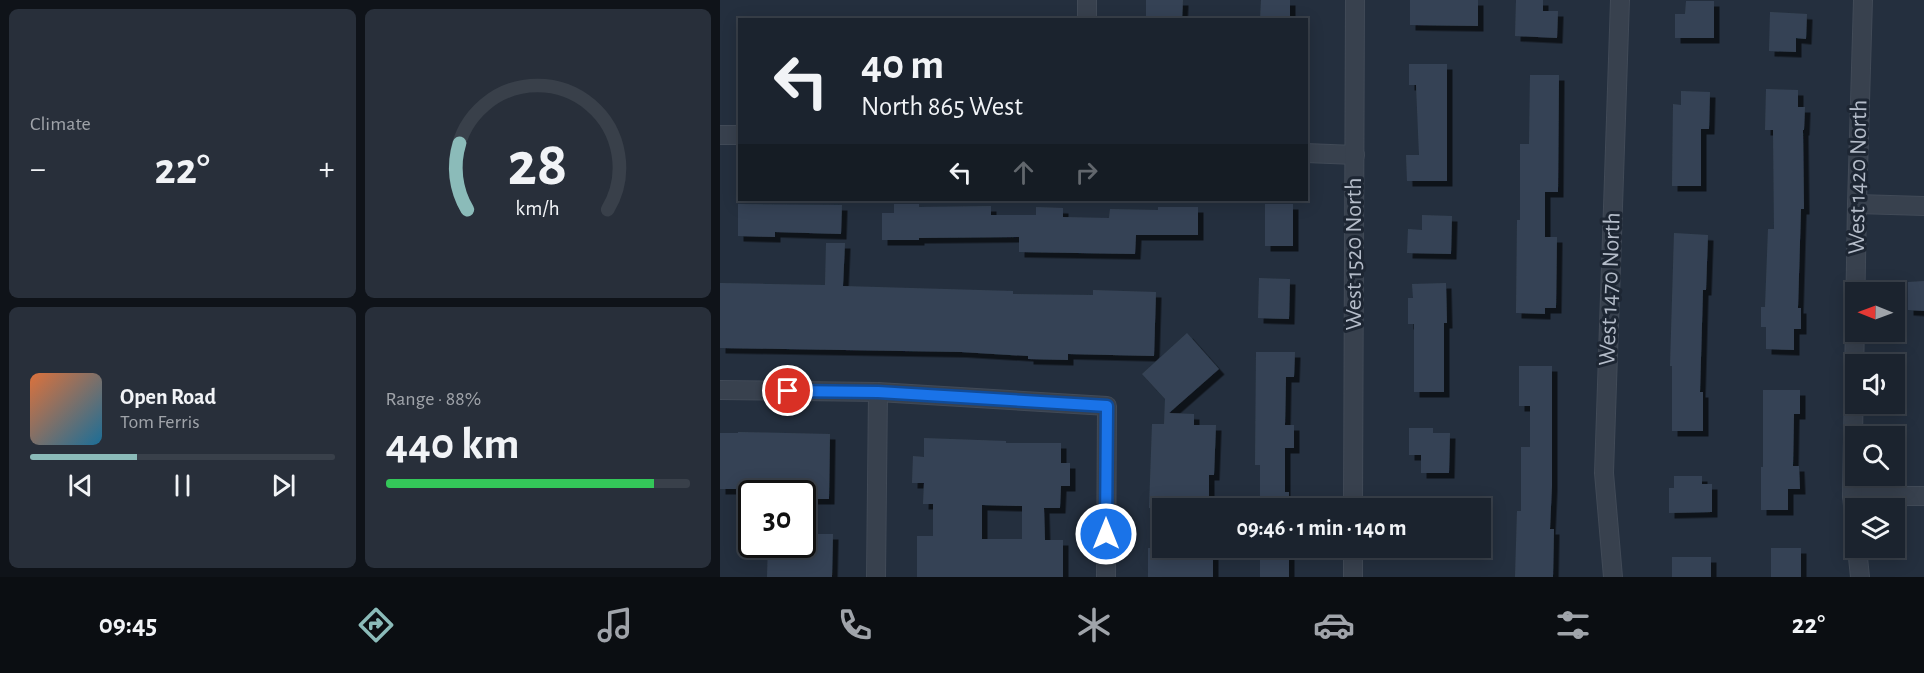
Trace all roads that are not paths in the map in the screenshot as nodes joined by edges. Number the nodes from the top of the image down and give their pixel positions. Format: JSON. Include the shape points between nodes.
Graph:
{"nodes":[{"id":1,"x":1087,"y":0,"type":"edge"},
{"id":2,"x":1355,"y":0,"type":"edge"},
{"id":3,"x":1620,"y":0,"type":"edge"},
{"id":4,"x":1863,"y":0,"type":"edge"},
{"id":5,"x":1087,"y":18,"type":"edge"},
{"id":6,"x":720,"y":135,"type":"edge"},
{"id":7,"x":738,"y":135,"type":"edge"},
{"id":8,"x":1308,"y":153,"type":"edge"},
{"id":9,"x":1354,"y":155,"type":"junction"},
{"id":10,"x":1857,"y":204,"type":"junction"},
{"id":11,"x":1924,"y":206,"type":"edge"},
{"id":12,"x":720,"y":390,"type":"edge"},
{"id":13,"x":878,"y":392,"type":"junction"},
{"id":14,"x":1852,"y":496,"type":"joint"},
{"id":15,"x":1924,"y":496,"type":"edge"},
{"id":16,"x":1353,"y":498,"type":"edge"},
{"id":17,"x":1353,"y":558,"type":"edge"},
{"id":18,"x":1858,"y":558,"type":"edge"},
{"id":19,"x":876,"y":577,"type":"edge"},
{"id":20,"x":1106,"y":577,"type":"edge"},
{"id":21,"x":1353,"y":577,"type":"edge"},
{"id":22,"x":1613,"y":577,"type":"edge"},
{"id":23,"x":1860,"y":577,"type":"edge"}],
"edges":[{"from":1,"to":5,"type":"street"},
{"from":2,"to":9,"type":"street","name":"West 1520 North"},
{"from":3,"to":22,"type":"street","name":"West 1470 North","via":[[1604,473]]},
{"from":4,"to":10,"type":"street","name":"West 1420 North"},
{"from":6,"to":7,"type":"street"},
{"from":8,"to":9,"type":"street"},
{"from":9,"to":16,"type":"street","name":"West 1520 North"},
{"from":10,"to":11,"type":"street"},
{"from":10,"to":14,"type":"street","name":"West 1420 North"},
{"from":12,"to":13,"type":"street"},
{"from":13,"to":19,"type":"street"},
{"from":13,"to":20,"type":"street","via":[[1107,406]]},
{"from":14,"to":15,"type":"street"},
{"from":17,"to":21,"type":"street"},
{"from":18,"to":23,"type":"street"}]}
